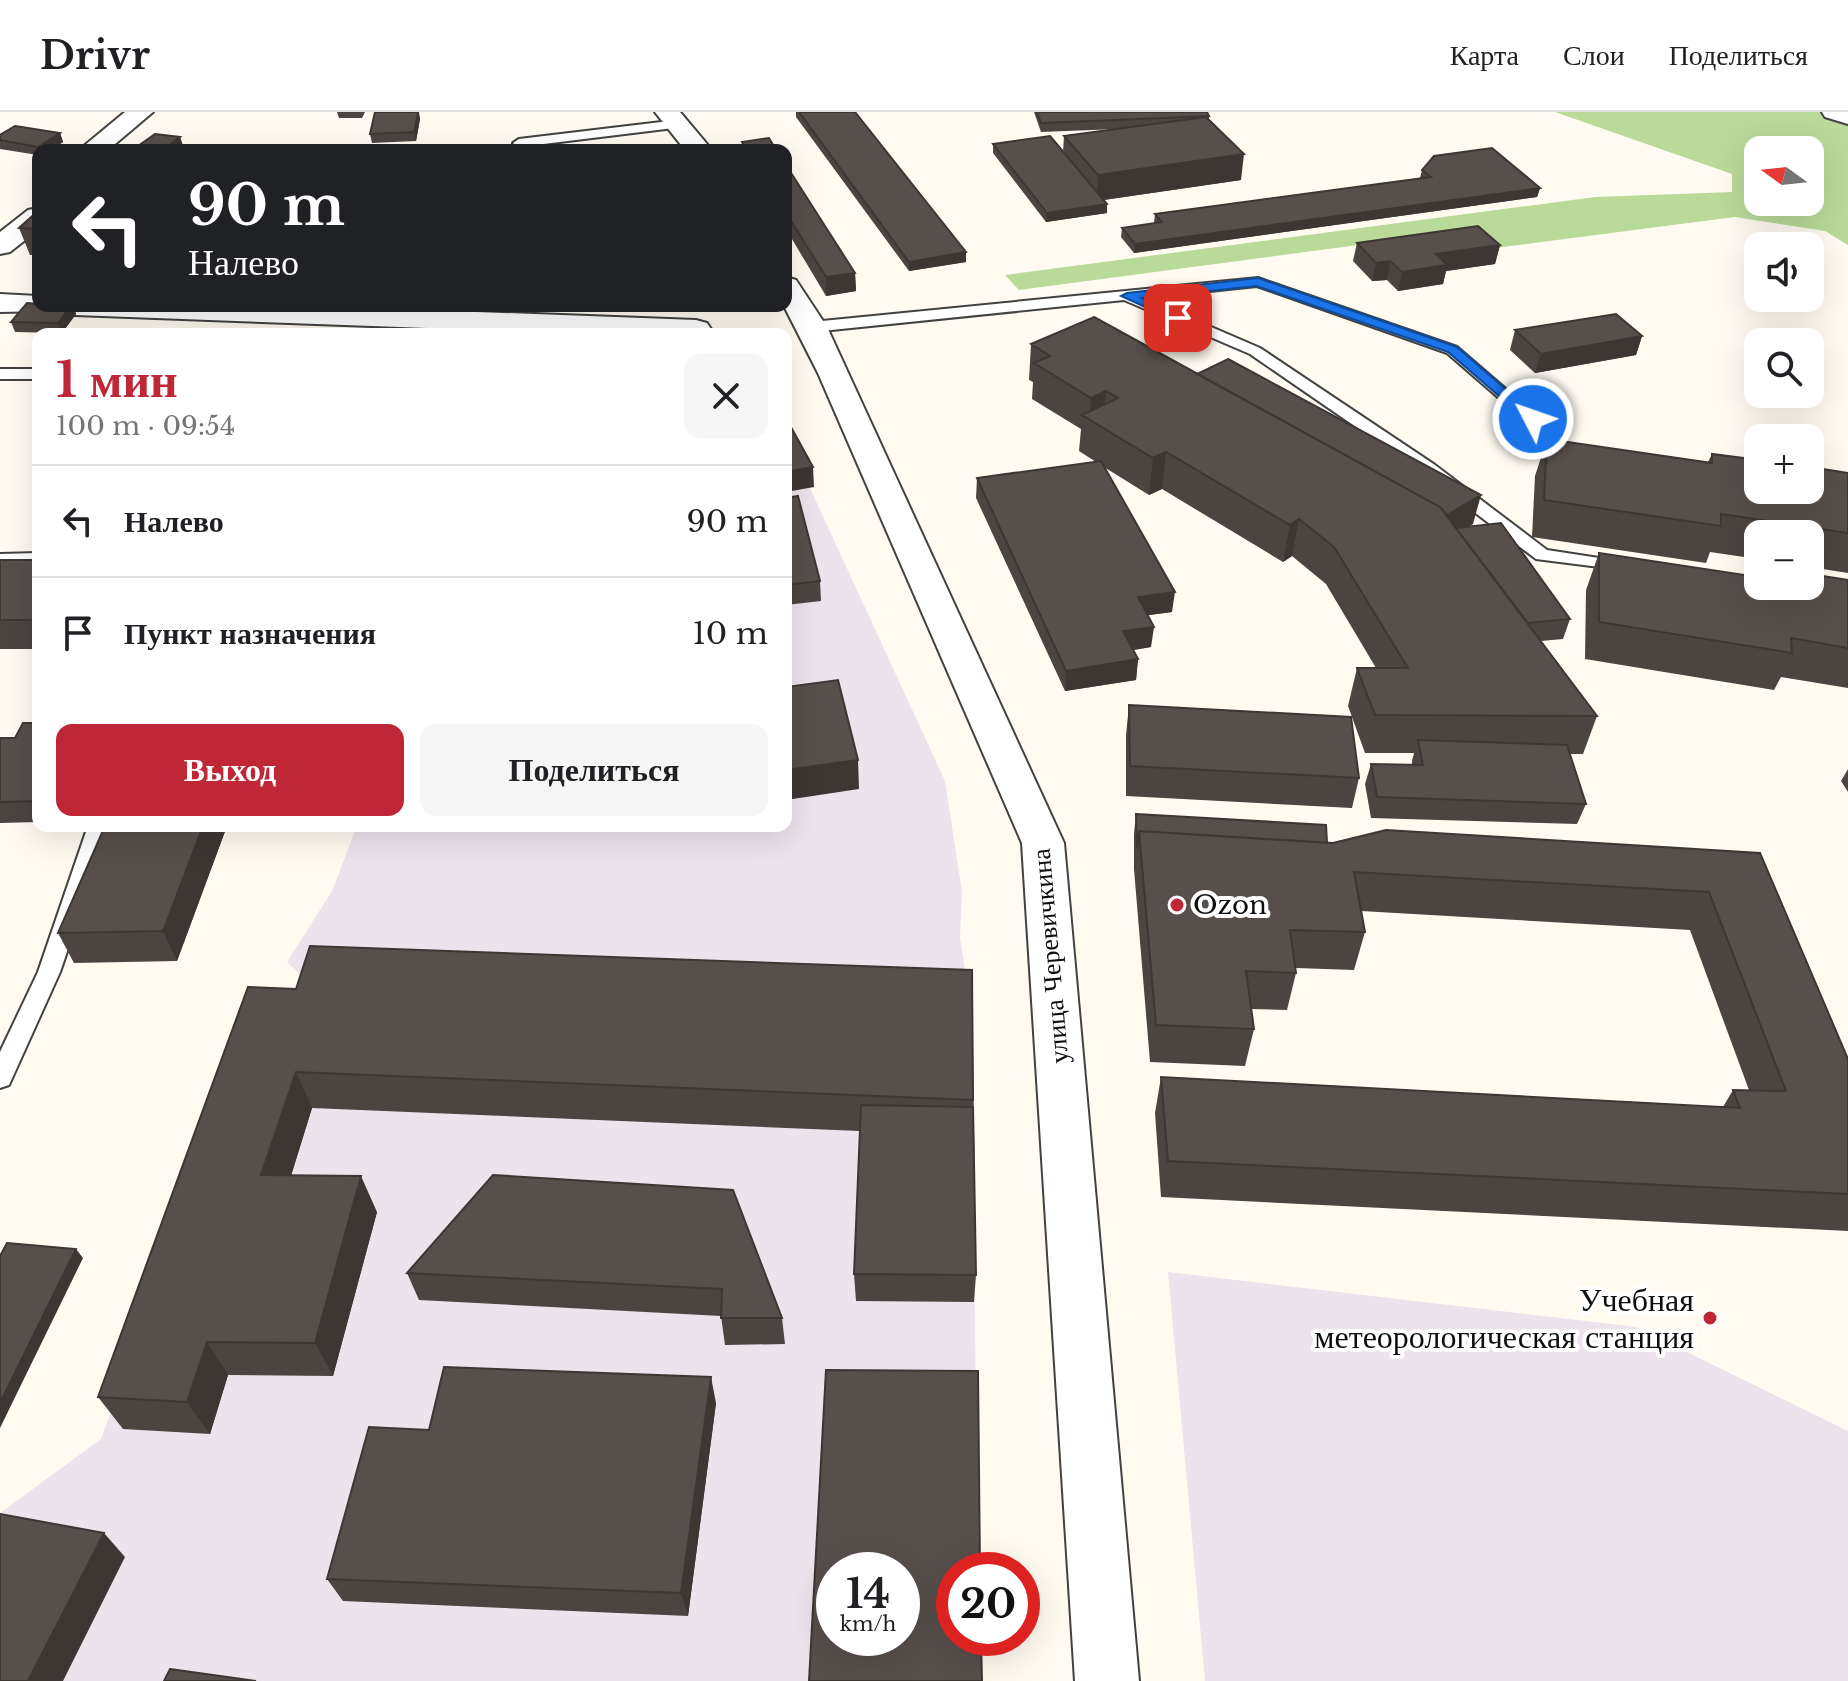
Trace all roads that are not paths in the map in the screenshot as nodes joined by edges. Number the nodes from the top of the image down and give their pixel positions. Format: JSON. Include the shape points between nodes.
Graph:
{"nodes":[{"id":1,"x":141,"y":112,"type":"edge"},
{"id":2,"x":171,"y":112,"type":"edge"},
{"id":3,"x":1834,"y":112,"type":"edge"},
{"id":4,"x":1848,"y":117,"type":"edge"},
{"id":5,"x":672,"y":118,"type":"edge"},
{"id":6,"x":519,"y":143,"type":"dead end"},
{"id":7,"x":100,"y":144,"type":"edge"},
{"id":8,"x":131,"y":144,"type":"edge"},
{"id":9,"x":694,"y":144,"type":"edge"},
{"id":10,"x":32,"y":197,"type":"edge"},
{"id":11,"x":0,"y":221,"type":"edge"},
{"id":12,"x":32,"y":221,"type":"edge"},
{"id":13,"x":0,"y":246,"type":"edge"},
{"id":14,"x":792,"y":295,"type":"edge"},
{"id":15,"x":1127,"y":296,"type":"junction"},
{"id":16,"x":0,"y":303,"type":"edge"},
{"id":17,"x":32,"y":305,"type":"edge"},
{"id":18,"x":237,"y":312,"type":"edge"},
{"id":19,"x":812,"y":327,"type":"junction"},
{"id":20,"x":669,"y":328,"type":"edge"},
{"id":21,"x":32,"y":374,"type":"edge"},
{"id":22,"x":2,"y":376,"type":"edge"},
{"id":23,"x":1556,"y":439,"type":"edge"},
{"id":24,"x":32,"y":558,"type":"edge"},
{"id":25,"x":0,"y":559,"type":"edge"},
{"id":26,"x":1650,"y":571,"type":"edge"},
{"id":27,"x":97,"y":832,"type":"edge"},
{"id":28,"x":0,"y":1078,"type":"edge"},
{"id":29,"x":1107,"y":1681,"type":"edge"}],
"edges":[{"from":1,"to":7,"type":"street"},
{"from":2,"to":8,"type":"street"},
{"from":3,"to":4,"type":"street"},
{"from":5,"to":6,"type":"lane"},
{"from":5,"to":9,"type":"street"},
{"from":10,"to":11,"type":"street"},
{"from":12,"to":13,"type":"street"},
{"from":14,"to":19,"type":"street","name":"улица Черевичкина"},
{"from":15,"to":19,"type":"lane"},
{"from":15,"to":23,"type":"lane","via":[[1258,282],[1452,350]]},
{"from":15,"to":26,"type":"lane","via":[[1255,351],[1429,469],[1542,555]]},
{"from":16,"to":17,"type":"street"},
{"from":18,"to":20,"type":"street"},
{"from":19,"to":29,"type":"street","name":"улица Черевичкина","via":[[1043,843]]},
{"from":21,"to":22,"type":"lane"},
{"from":24,"to":25,"type":"lane"},
{"from":27,"to":28,"type":"lane","via":[[49,972]]}]}
